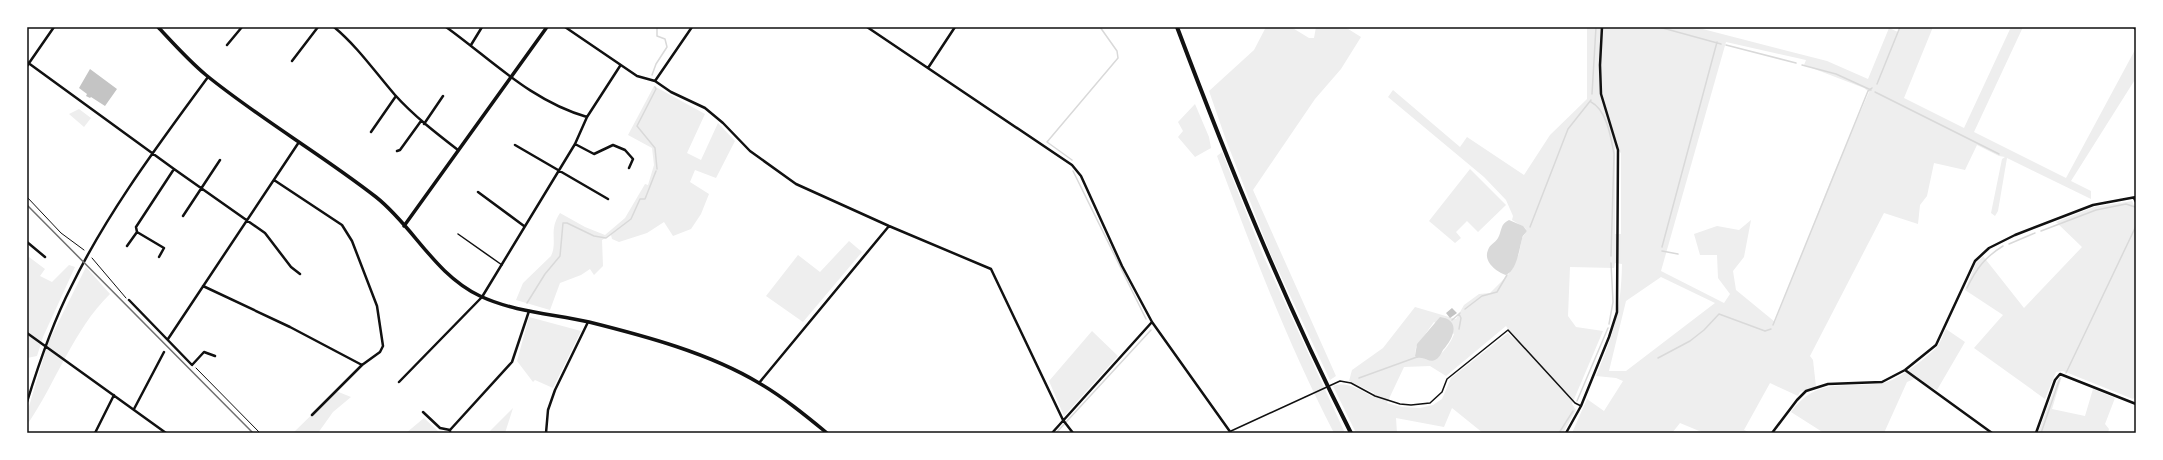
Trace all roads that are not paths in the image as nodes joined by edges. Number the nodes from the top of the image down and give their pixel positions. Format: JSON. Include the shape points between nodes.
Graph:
{"nodes":[{"id":1,"x":54,"y":27,"type":"edge"},
{"id":2,"x":158,"y":27,"type":"edge"},
{"id":3,"x":242,"y":27,"type":"edge"},
{"id":4,"x":318,"y":27,"type":"edge"},
{"id":5,"x":334,"y":27,"type":"edge"},
{"id":6,"x":446,"y":27,"type":"edge"},
{"id":7,"x":482,"y":27,"type":"edge"},
{"id":8,"x":547,"y":27,"type":"edge"},
{"id":9,"x":565,"y":27,"type":"edge"},
{"id":10,"x":692,"y":27,"type":"edge"},
{"id":11,"x":867,"y":27,"type":"edge"},
{"id":12,"x":955,"y":27,"type":"edge"},
{"id":13,"x":1177,"y":27,"type":"edge"},
{"id":14,"x":1602,"y":27,"type":"edge"},
{"id":15,"x":227,"y":45,"type":"dead end"},
{"id":16,"x":471,"y":45,"type":"junction"},
{"id":17,"x":292,"y":61,"type":"dead end"},
{"id":18,"x":28,"y":64,"type":"edge"},
{"id":19,"x":620,"y":66,"type":"junction"},
{"id":20,"x":928,"y":68,"type":"junction"},
{"id":21,"x":208,"y":77,"type":"junction"},
{"id":22,"x":510,"y":78,"type":"junction"},
{"id":23,"x":656,"y":81,"type":"junction"},
{"id":24,"x":396,"y":96,"type":"junction"},
{"id":25,"x":443,"y":96,"type":"dead end"},
{"id":26,"x":586,"y":117,"type":"junction"},
{"id":27,"x":423,"y":123,"type":"junction"},
{"id":28,"x":371,"y":132,"type":"dead end"},
{"id":29,"x":299,"y":142,"type":"junction"},
{"id":30,"x":575,"y":144,"type":"junction"},
{"id":31,"x":514,"y":145,"type":"dead end"},
{"id":32,"x":458,"y":150,"type":"junction"},
{"id":33,"x":397,"y":151,"type":"dead end"},
{"id":34,"x":152,"y":154,"type":"junction"},
{"id":35,"x":220,"y":160,"type":"dead end"},
{"id":36,"x":629,"y":168,"type":"dead end"},
{"id":37,"x":174,"y":169,"type":"junction"},
{"id":38,"x":559,"y":171,"type":"junction"},
{"id":39,"x":274,"y":180,"type":"junction"},
{"id":40,"x":201,"y":188,"type":"junction"},
{"id":41,"x":478,"y":192,"type":"dead end"},
{"id":42,"x":2135,"y":197,"type":"edge"},
{"id":43,"x":608,"y":199,"type":"dead end"},
{"id":44,"x":2136,"y":202,"type":"edge"},
{"id":45,"x":183,"y":216,"type":"dead end"},
{"id":46,"x":247,"y":221,"type":"junction"},
{"id":47,"x":404,"y":226,"type":"junction"},
{"id":48,"x":524,"y":226,"type":"junction"},
{"id":49,"x":889,"y":226,"type":"junction"},
{"id":50,"x":137,"y":232,"type":"junction"},
{"id":51,"x":458,"y":234,"type":"dead end"},
{"id":52,"x":27,"y":242,"type":"edge"},
{"id":53,"x":127,"y":246,"type":"dead end"},
{"id":54,"x":45,"y":257,"type":"dead end"},
{"id":55,"x":159,"y":257,"type":"dead end"},
{"id":56,"x":502,"y":265,"type":"junction"},
{"id":57,"x":300,"y":274,"type":"dead end"},
{"id":58,"x":203,"y":286,"type":"junction"},
{"id":59,"x":482,"y":297,"type":"junction"},
{"id":60,"x":128,"y":300,"type":"road end"},
{"id":61,"x":529,"y":311,"type":"junction"},
{"id":62,"x":588,"y":322,"type":"junction"},
{"id":63,"x":1152,"y":322,"type":"junction"},
{"id":64,"x":27,"y":333,"type":"edge"},
{"id":65,"x":168,"y":339,"type":"junction"},
{"id":66,"x":45,"y":344,"type":"junction"},
{"id":67,"x":164,"y":352,"type":"dead end"},
{"id":68,"x":215,"y":356,"type":"dead end"},
{"id":69,"x":362,"y":366,"type":"junction"},
{"id":70,"x":1906,"y":370,"type":"junction"},
{"id":71,"x":399,"y":382,"type":"dead end"},
{"id":72,"x":759,"y":383,"type":"junction"},
{"id":73,"x":114,"y":395,"type":"junction"},
{"id":74,"x":27,"y":402,"type":"edge"},
{"id":75,"x":2136,"y":404,"type":"edge"},
{"id":76,"x":1581,"y":406,"type":"junction"},
{"id":77,"x":134,"y":409,"type":"junction"},
{"id":78,"x":423,"y":412,"type":"dead end"},
{"id":79,"x":312,"y":415,"type":"dead end"},
{"id":80,"x":1063,"y":420,"type":"junction"},
{"id":81,"x":450,"y":431,"type":"edge"},
{"id":82,"x":1230,"y":432,"type":"edge"},
{"id":83,"x":95,"y":433,"type":"edge"},
{"id":84,"x":166,"y":433,"type":"edge"},
{"id":85,"x":546,"y":433,"type":"edge"},
{"id":86,"x":827,"y":433,"type":"edge"},
{"id":87,"x":1052,"y":433,"type":"edge"},
{"id":88,"x":1072,"y":433,"type":"edge"},
{"id":89,"x":1351,"y":433,"type":"edge"},
{"id":90,"x":1566,"y":433,"type":"edge"},
{"id":91,"x":1772,"y":433,"type":"edge"},
{"id":92,"x":1992,"y":433,"type":"edge"},
{"id":93,"x":2036,"y":433,"type":"edge"}],
"edges":[{"from":1,"to":18,"type":"street"},
{"from":2,"to":21,"type":"street"},
{"from":3,"to":15,"type":"street"},
{"from":4,"to":17,"type":"street"},
{"from":5,"to":24,"type":"street","via":[[351,41]]},
{"from":6,"to":16,"type":"street"},
{"from":7,"to":16,"type":"street"},
{"from":8,"to":22,"type":"street"},
{"from":9,"to":19,"type":"street"},
{"from":10,"to":23,"type":"street"},
{"from":11,"to":20,"type":"street"},
{"from":12,"to":20,"type":"street"},
{"from":13,"to":89,"type":"main road","via":[[1258,236]]},
{"from":14,"to":76,"type":"street","via":[[1601,94],[1618,150],[1617,301],[1612,330]]},
{"from":16,"to":22,"type":"street"},
{"from":18,"to":34,"type":"street"},
{"from":19,"to":23,"type":"street","via":[[637,76]]},
{"from":19,"to":26,"type":"street"},
{"from":20,"to":63,"type":"street","via":[[1072,165],[1081,176],[1122,266]]},
{"from":21,"to":29,"type":"street"},
{"from":21,"to":34,"type":"street"},
{"from":22,"to":26,"type":"street","via":[[542,100]]},
{"from":22,"to":32,"type":"street"},
{"from":23,"to":49,"type":"street","via":[[671,92],[705,108],[750,151],[796,184]]},
{"from":24,"to":27,"type":"street"},
{"from":24,"to":28,"type":"street"},
{"from":25,"to":27,"type":"street"},
{"from":26,"to":30,"type":"street"},
{"from":27,"to":32,"type":"street"},
{"from":27,"to":33,"type":"street"},
{"from":29,"to":39,"type":"street"},
{"from":29,"to":47,"type":"street","via":[[377,198]]},
{"from":30,"to":36,"type":"street","via":[[594,154],[613,145],[625,150],[633,159]]},
{"from":30,"to":38,"type":"street"},
{"from":31,"to":38,"type":"street"},
{"from":32,"to":47,"type":"street"},
{"from":34,"to":37,"type":"street"},
{"from":34,"to":66,"type":"street","via":[[92,246]]},
{"from":35,"to":40,"type":"street"},
{"from":37,"to":40,"type":"street"},
{"from":37,"to":50,"type":"street","via":[[136,227]]},
{"from":38,"to":43,"type":"street"},
{"from":38,"to":48,"type":"street"},
{"from":39,"to":46,"type":"street"},
{"from":39,"to":69,"type":"street","via":[[342,225],[352,241],[377,306],[383,346],[380,352]]},
{"from":40,"to":45,"type":"street"},
{"from":40,"to":46,"type":"street"},
{"from":41,"to":48,"type":"street"},
{"from":42,"to":44,"type":"street"},
{"from":42,"to":70,"type":"street","via":[[2094,205],[2015,235],[1989,248],[1974,261],[1936,345]]},
{"from":46,"to":57,"type":"street","via":[[265,232],[291,268]]},
{"from":46,"to":58,"type":"street"},
{"from":47,"to":59,"type":"street","via":[[442,270],[458,284]]},
{"from":48,"to":56,"type":"street"},
{"from":49,"to":72,"type":"street"},
{"from":49,"to":80,"type":"street","via":[[991,269]]},
{"from":50,"to":53,"type":"street"},
{"from":50,"to":55,"type":"street","via":[[164,248]]},
{"from":51,"to":56,"type":"lane"},
{"from":52,"to":54,"type":"street"},
{"from":56,"to":59,"type":"street"},
{"from":58,"to":65,"type":"street"},
{"from":58,"to":69,"type":"street","via":[[290,326]]},
{"from":59,"to":61,"type":"street"},
{"from":59,"to":71,"type":"street"},
{"from":60,"to":65,"type":"street"},
{"from":61,"to":62,"type":"street"},
{"from":61,"to":81,"type":"street","via":[[512,362]]},
{"from":62,"to":72,"type":"street","via":[[652,339],[703,357],[732,368]]},
{"from":62,"to":85,"type":"street","via":[[548,410]]},
{"from":63,"to":80,"type":"street"},
{"from":63,"to":82,"type":"street"},
{"from":64,"to":66,"type":"street"},
{"from":65,"to":68,"type":"street","via":[[192,365],[204,352]]},
{"from":66,"to":73,"type":"street"},
{"from":66,"to":74,"type":"street"},
{"from":67,"to":77,"type":"street"},
{"from":69,"to":79,"type":"street"},
{"from":70,"to":91,"type":"street","via":[[1882,382],[1828,384],[1806,391]]},
{"from":70,"to":92,"type":"street"},
{"from":72,"to":86,"type":"street"},
{"from":73,"to":77,"type":"street"},
{"from":73,"to":83,"type":"street"},
{"from":75,"to":93,"type":"street","via":[[2060,374],[2055,380]]},
{"from":76,"to":82,"type":"lane","via":[[1575,403],[1508,330],[1447,379],[1442,392],[1430,403],[1400,404],[1375,396],[1351,383],[1340,381]]},
{"from":76,"to":90,"type":"street"},
{"from":77,"to":84,"type":"street"},
{"from":78,"to":81,"type":"street","via":[[440,428]]},
{"from":80,"to":87,"type":"street"},
{"from":80,"to":88,"type":"street"}]}
